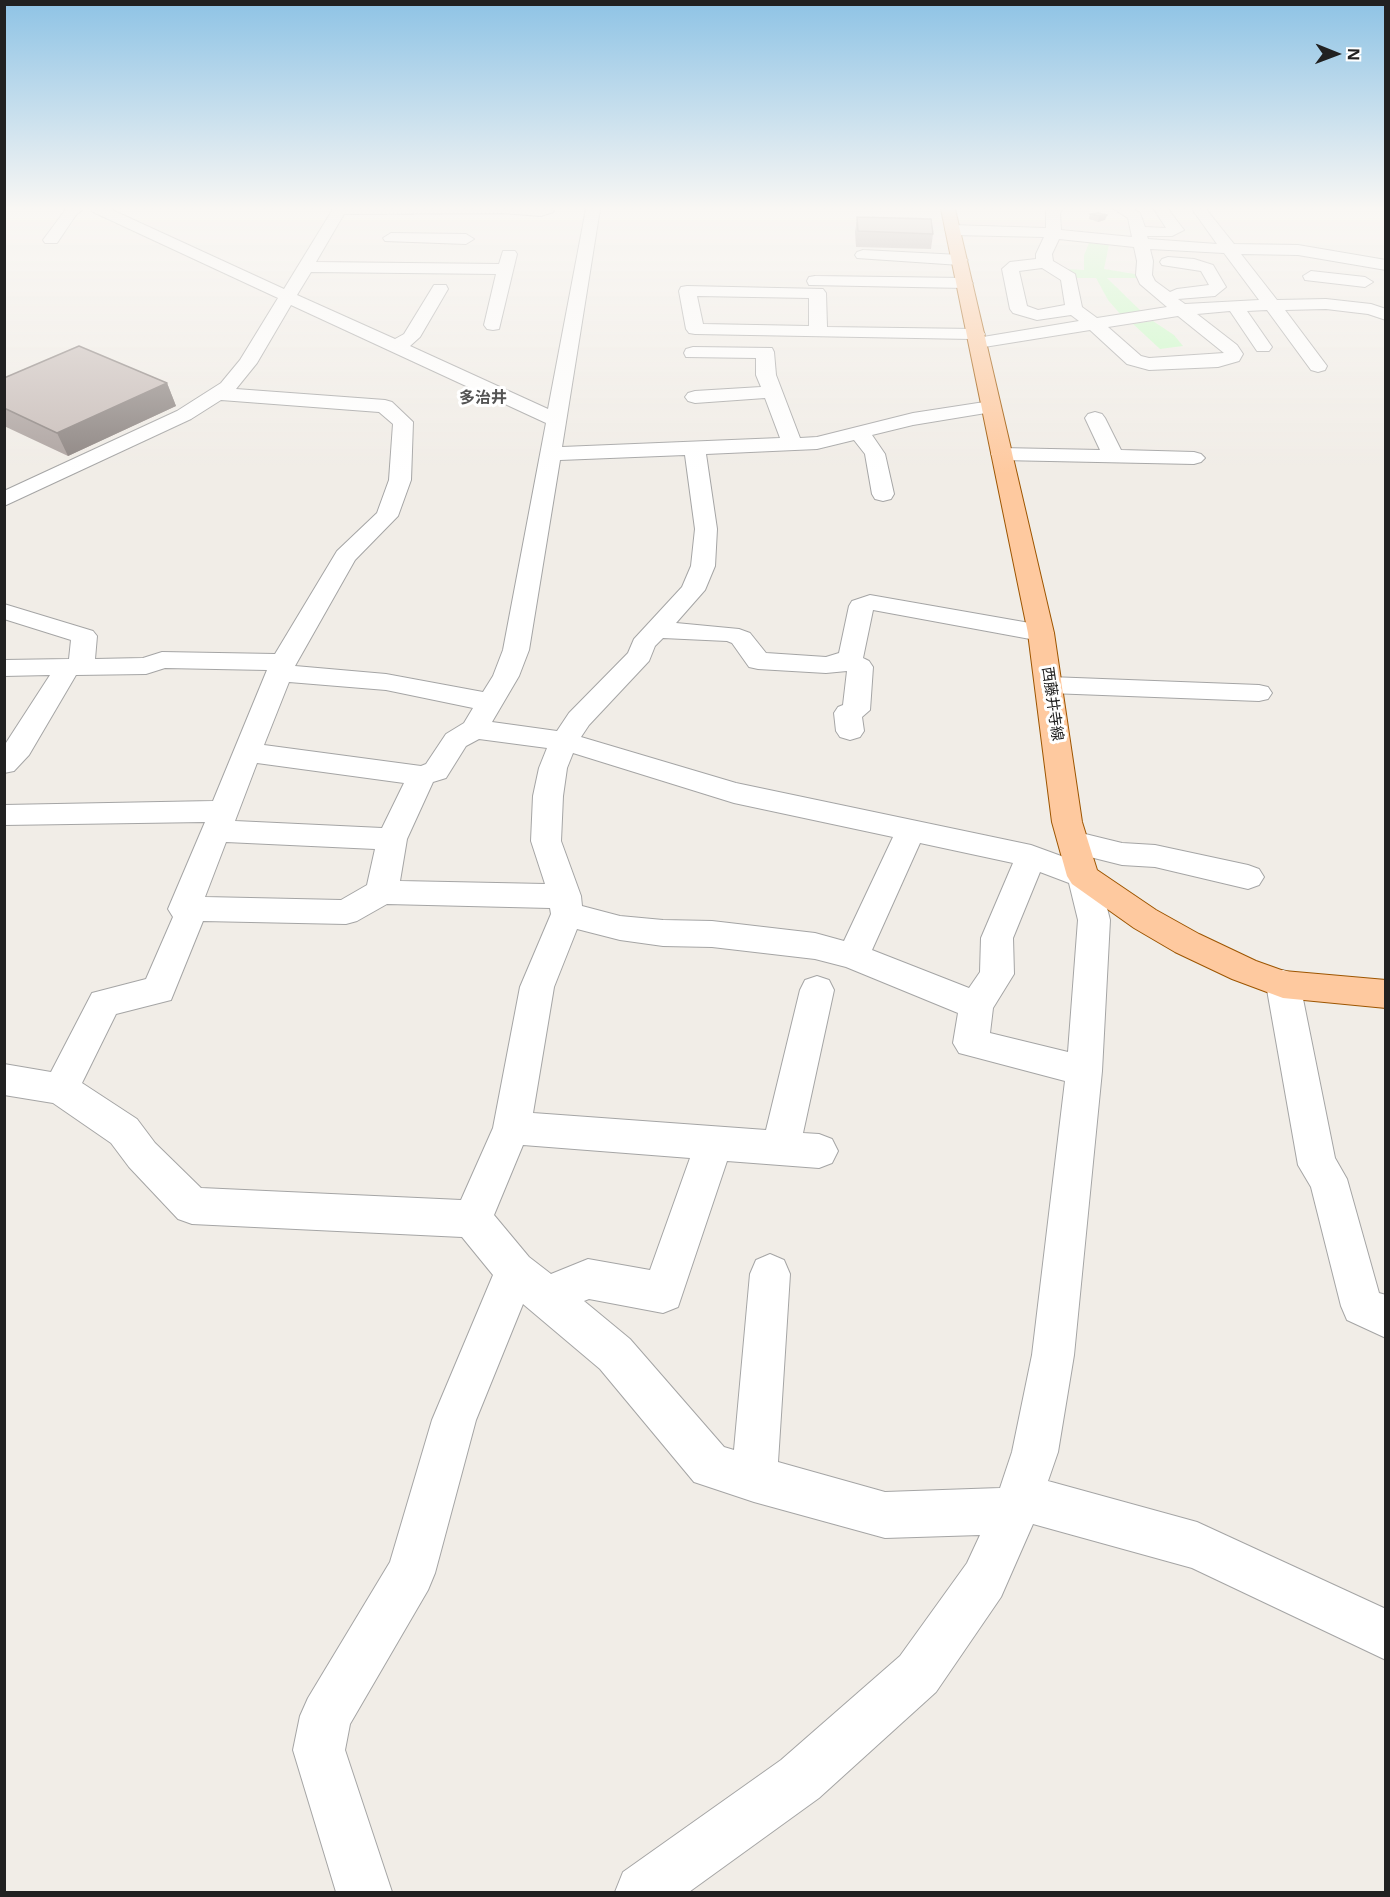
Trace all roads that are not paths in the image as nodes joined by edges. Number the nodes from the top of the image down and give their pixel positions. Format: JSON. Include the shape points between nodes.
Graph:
{"nodes":[{"id":1,"x":288,"y":298,"type":"joint"},
{"id":2,"x":435,"y":298,"type":"edge"},
{"id":3,"x":500,"y":298,"type":"edge"},
{"id":4,"x":575,"y":298,"type":"edge"},
{"id":5,"x":688,"y":298,"type":"edge"},
{"id":6,"x":817,"y":298,"type":"edge"},
{"id":7,"x":968,"y":298,"type":"edge"},
{"id":8,"x":1017,"y":298,"type":"edge"},
{"id":9,"x":1072,"y":298,"type":"edge"},
{"id":10,"x":1165,"y":298,"type":"edge"},
{"id":11,"x":1268,"y":298,"type":"edge"},
{"id":12,"x":1321,"y":298,"type":"edge"},
{"id":13,"x":1273,"y":304,"type":"junction"},
{"id":14,"x":1326,"y":304,"type":"junction"},
{"id":15,"x":1235,"y":306,"type":"junction"},
{"id":16,"x":1074,"y":309,"type":"junction"},
{"id":17,"x":1181,"y":310,"type":"junction"},
{"id":18,"x":859,"y":311,"type":"dead end"},
{"id":19,"x":1386,"y":315,"type":"edge"},
{"id":20,"x":1094,"y":324,"type":"junction"},
{"id":21,"x":494,"y":325,"type":"dead end"},
{"id":22,"x":818,"y":332,"type":"junction"},
{"id":23,"x":861,"y":333,"type":"junction"},
{"id":24,"x":977,"y":339,"type":"junction"},
{"id":25,"x":398,"y":346,"type":"junction"},
{"id":26,"x":1263,"y":347,"type":"dead end"},
{"id":27,"x":788,"y":351,"type":"dead end"},
{"id":28,"x":765,"y":352,"type":"junction"},
{"id":29,"x":693,"y":353,"type":"dead end"},
{"id":30,"x":1318,"y":366,"type":"dead end"},
{"id":31,"x":772,"y":392,"type":"junction"},
{"id":32,"x":218,"y":394,"type":"junction"},
{"id":33,"x":695,"y":397,"type":"dead end"},
{"id":34,"x":991,"y":407,"type":"junction"},
{"id":35,"x":1095,"y":418,"type":"dead end"},
{"id":36,"x":555,"y":420,"type":"junction"},
{"id":37,"x":859,"y":433,"type":"junction"},
{"id":38,"x":792,"y":444,"type":"junction"},
{"id":39,"x":695,"y":448,"type":"junction"},
{"id":40,"x":549,"y":454,"type":"junction"},
{"id":41,"x":1001,"y":454,"type":"junction"},
{"id":42,"x":1113,"y":456,"type":"junction"},
{"id":43,"x":1194,"y":458,"type":"dead end"},
{"id":44,"x":883,"y":494,"type":"dead end"},
{"id":45,"x":4,"y":500,"type":"edge"},
{"id":46,"x":4,"y":611,"type":"edge"},
{"id":47,"x":656,"y":630,"type":"junction"},
{"id":48,"x":1041,"y":633,"type":"junction"},
{"id":49,"x":846,"y":660,"type":"junction"},
{"id":50,"x":75,"y":667,"type":"junction"},
{"id":51,"x":4,"y":668,"type":"edge"},
{"id":52,"x":281,"y":668,"type":"junction"},
{"id":53,"x":1050,"y":686,"type":"junction"},
{"id":54,"x":1259,"y":693,"type":"dead end"},
{"id":55,"x":489,"y":702,"type":"junction"},
{"id":56,"x":474,"y":729,"type":"junction"},
{"id":57,"x":850,"y":731,"type":"dead end"},
{"id":58,"x":564,"y":741,"type":"junction"},
{"id":59,"x":248,"y":752,"type":"junction"},
{"id":60,"x":4,"y":764,"type":"edge"},
{"id":61,"x":422,"y":776,"type":"junction"},
{"id":62,"x":4,"y":815,"type":"edge"},
{"id":63,"x":219,"y":821,"type":"junction"},
{"id":64,"x":911,"y":830,"type":"junction"},
{"id":65,"x":392,"y":839,"type":"junction"},
{"id":66,"x":1031,"y":856,"type":"junction"},
{"id":67,"x":1078,"y":859,"type":"junction"},
{"id":68,"x":1248,"y":877,"type":"dead end"},
{"id":69,"x":382,"y":892,"type":"junction"},
{"id":70,"x":566,"y":905,"type":"junction"},
{"id":71,"x":192,"y":909,"type":"junction"},
{"id":72,"x":853,"y":956,"type":"junction"},
{"id":73,"x":1283,"y":984,"type":"junction"},
{"id":74,"x":818,"y":990,"type":"dead end"},
{"id":75,"x":1386,"y":994,"type":"edge"},
{"id":76,"x":976,"y":1006,"type":"junction"},
{"id":77,"x":1084,"y":1071,"type":"junction"},
{"id":78,"x":4,"y":1079,"type":"edge"},
{"id":79,"x":61,"y":1089,"type":"junction"},
{"id":80,"x":512,"y":1128,"type":"junction"},
{"id":81,"x":714,"y":1143,"type":"junction"},
{"id":82,"x":781,"y":1148,"type":"junction"},
{"id":83,"x":819,"y":1150,"type":"dead end"},
{"id":84,"x":472,"y":1220,"type":"junction"},
{"id":85,"x":770,"y":1274,"type":"dead end"},
{"id":86,"x":530,"y":1284,"type":"junction"},
{"id":87,"x":1386,"y":1317,"type":"edge"},
{"id":88,"x":754,"y":1479,"type":"junction"},
{"id":89,"x":1018,"y":1504,"type":"junction"},
{"id":90,"x":1386,"y":1635,"type":"edge"},
{"id":91,"x":364,"y":1893,"type":"edge"},
{"id":92,"x":643,"y":1893,"type":"edge"}],
"edges":[{"from":1,"to":25,"type":"street"},
{"from":1,"to":32,"type":"street","via":[[239,376]]},
{"from":2,"to":25,"type":"street","via":[[411,338]]},
{"from":3,"to":21,"type":"street"},
{"from":4,"to":36,"type":"street"},
{"from":5,"to":22,"type":"street","via":[[695,329]]},
{"from":6,"to":22,"type":"street"},
{"from":7,"to":24,"type":"main road","name":"西藤井寺線"},
{"from":8,"to":16,"type":"street","via":[[1019,309],[1037,315]]},
{"from":9,"to":16,"type":"street"},
{"from":10,"to":17,"type":"street"},
{"from":11,"to":13,"type":"street"},
{"from":12,"to":14,"type":"street"},
{"from":13,"to":14,"type":"street"},
{"from":13,"to":15,"type":"street"},
{"from":13,"to":30,"type":"street"},
{"from":14,"to":19,"type":"street","via":[[1371,309]]},
{"from":15,"to":17,"type":"street"},
{"from":15,"to":26,"type":"street"},
{"from":16,"to":20,"type":"street"},
{"from":17,"to":20,"type":"street"},
{"from":17,"to":20,"type":"street","via":[[1231,349],[1232,357],[1218,361],[1141,362]]},
{"from":18,"to":23,"type":"street"},
{"from":20,"to":24,"type":"street"},
{"from":22,"to":23,"type":"street"},
{"from":23,"to":24,"type":"street"},
{"from":24,"to":34,"type":"main road","name":"西藤井寺線"},
{"from":25,"to":36,"type":"street"},
{"from":27,"to":28,"type":"street"},
{"from":28,"to":29,"type":"street"},
{"from":28,"to":31,"type":"street"},
{"from":31,"to":33,"type":"street"},
{"from":31,"to":38,"type":"street"},
{"from":32,"to":45,"type":"street","via":[[184,415]]},
{"from":32,"to":52,"type":"street","via":[[385,406],[403,422],[400,480],[387,516],[345,556]]},
{"from":34,"to":37,"type":"street","via":[[913,419]]},
{"from":34,"to":41,"type":"main road","name":"西藤井寺線"},
{"from":35,"to":42,"type":"street"},
{"from":36,"to":40,"type":"street"},
{"from":37,"to":38,"type":"street","via":[[817,443]]},
{"from":37,"to":44,"type":"street","via":[[875,454]]},
{"from":38,"to":39,"type":"street"},
{"from":39,"to":40,"type":"street"},
{"from":39,"to":47,"type":"street","via":[[706,529],[703,566],[693,590]]},
{"from":40,"to":55,"type":"street","via":[[516,650],[506,676]]},
{"from":41,"to":42,"type":"street"},
{"from":41,"to":48,"type":"main road","name":"西藤井寺線"},
{"from":42,"to":43,"type":"street"},
{"from":46,"to":50,"type":"street","via":[[84,636]]},
{"from":47,"to":49,"type":"street","via":[[730,634],[741,638],[758,661],[826,665]]},
{"from":47,"to":58,"type":"street","via":[[643,644],[640,655],[579,719]]},
{"from":48,"to":49,"type":"street","via":[[870,602],[861,606],[851,656]]},
{"from":48,"to":53,"type":"main road","name":"西藤井寺線"},
{"from":49,"to":57,"type":"street","via":[[860,667],[856,710],[848,713]]},
{"from":50,"to":51,"type":"street"},
{"from":50,"to":52,"type":"street","via":[[146,666],[162,660]]},
{"from":50,"to":60,"type":"street"},
{"from":52,"to":55,"type":"street","via":[[386,682]]},
{"from":52,"to":59,"type":"street"},
{"from":53,"to":54,"type":"street"},
{"from":53,"to":67,"type":"main road","name":"西藤井寺線","via":[[1067,822]]},
{"from":55,"to":56,"type":"street"},
{"from":56,"to":58,"type":"street"},
{"from":56,"to":61,"type":"street","via":[[456,740],[436,771]]},
{"from":58,"to":64,"type":"street","via":[[734,793]]},
{"from":58,"to":70,"type":"street","via":[[548,796],[546,841]]},
{"from":59,"to":61,"type":"street"},
{"from":59,"to":63,"type":"street"},
{"from":61,"to":65,"type":"street"},
{"from":62,"to":63,"type":"street"},
{"from":63,"to":65,"type":"street"},
{"from":63,"to":71,"type":"street","via":[[184,909]]},
{"from":64,"to":66,"type":"street"},
{"from":64,"to":72,"type":"street"},
{"from":65,"to":69,"type":"street"},
{"from":66,"to":67,"type":"street"},
{"from":66,"to":76,"type":"street","via":[[997,938],[997,974]]},
{"from":67,"to":68,"type":"street","via":[[1122,854],[1155,856]]},
{"from":67,"to":73,"type":"main road","via":[[1145,919],[1244,970]]},
{"from":67,"to":77,"type":"street","via":[[1094,920]]},
{"from":69,"to":70,"type":"street"},
{"from":69,"to":71,"type":"street","via":[[346,912]]},
{"from":70,"to":72,"type":"street","via":[[620,928],[814,946]]},
{"from":70,"to":80,"type":"street","via":[[537,987]]},
{"from":71,"to":79,"type":"street","via":[[159,990],[104,1003]]},
{"from":72,"to":76,"type":"street"},
{"from":73,"to":75,"type":"main road"},
{"from":73,"to":87,"type":"street","via":[[1317,1165],[1328,1179],[1362,1306]]},
{"from":74,"to":82,"type":"street"},
{"from":76,"to":77,"type":"street","via":[[971,1043]]},
{"from":77,"to":89,"type":"street","via":[[1053,1355],[1035,1452]]},
{"from":78,"to":79,"type":"street"},
{"from":79,"to":84,"type":"street","via":[[124,1131],[192,1206]]},
{"from":80,"to":81,"type":"street"},
{"from":80,"to":84,"type":"street"},
{"from":81,"to":82,"type":"street"},
{"from":81,"to":86,"type":"street","via":[[663,1293],[588,1279]]},
{"from":82,"to":83,"type":"street"},
{"from":84,"to":86,"type":"street"},
{"from":85,"to":88,"type":"street"},
{"from":86,"to":88,"type":"street","via":[[615,1354],[710,1466]]},
{"from":86,"to":91,"type":"street","via":[[454,1420],[411,1573],[326,1716],[319,1750]]},
{"from":88,"to":89,"type":"street","via":[[885,1515]]},
{"from":89,"to":90,"type":"street","via":[[1197,1546]]},
{"from":89,"to":92,"type":"street","via":[[984,1580],[918,1674],[800,1779]]}]}
